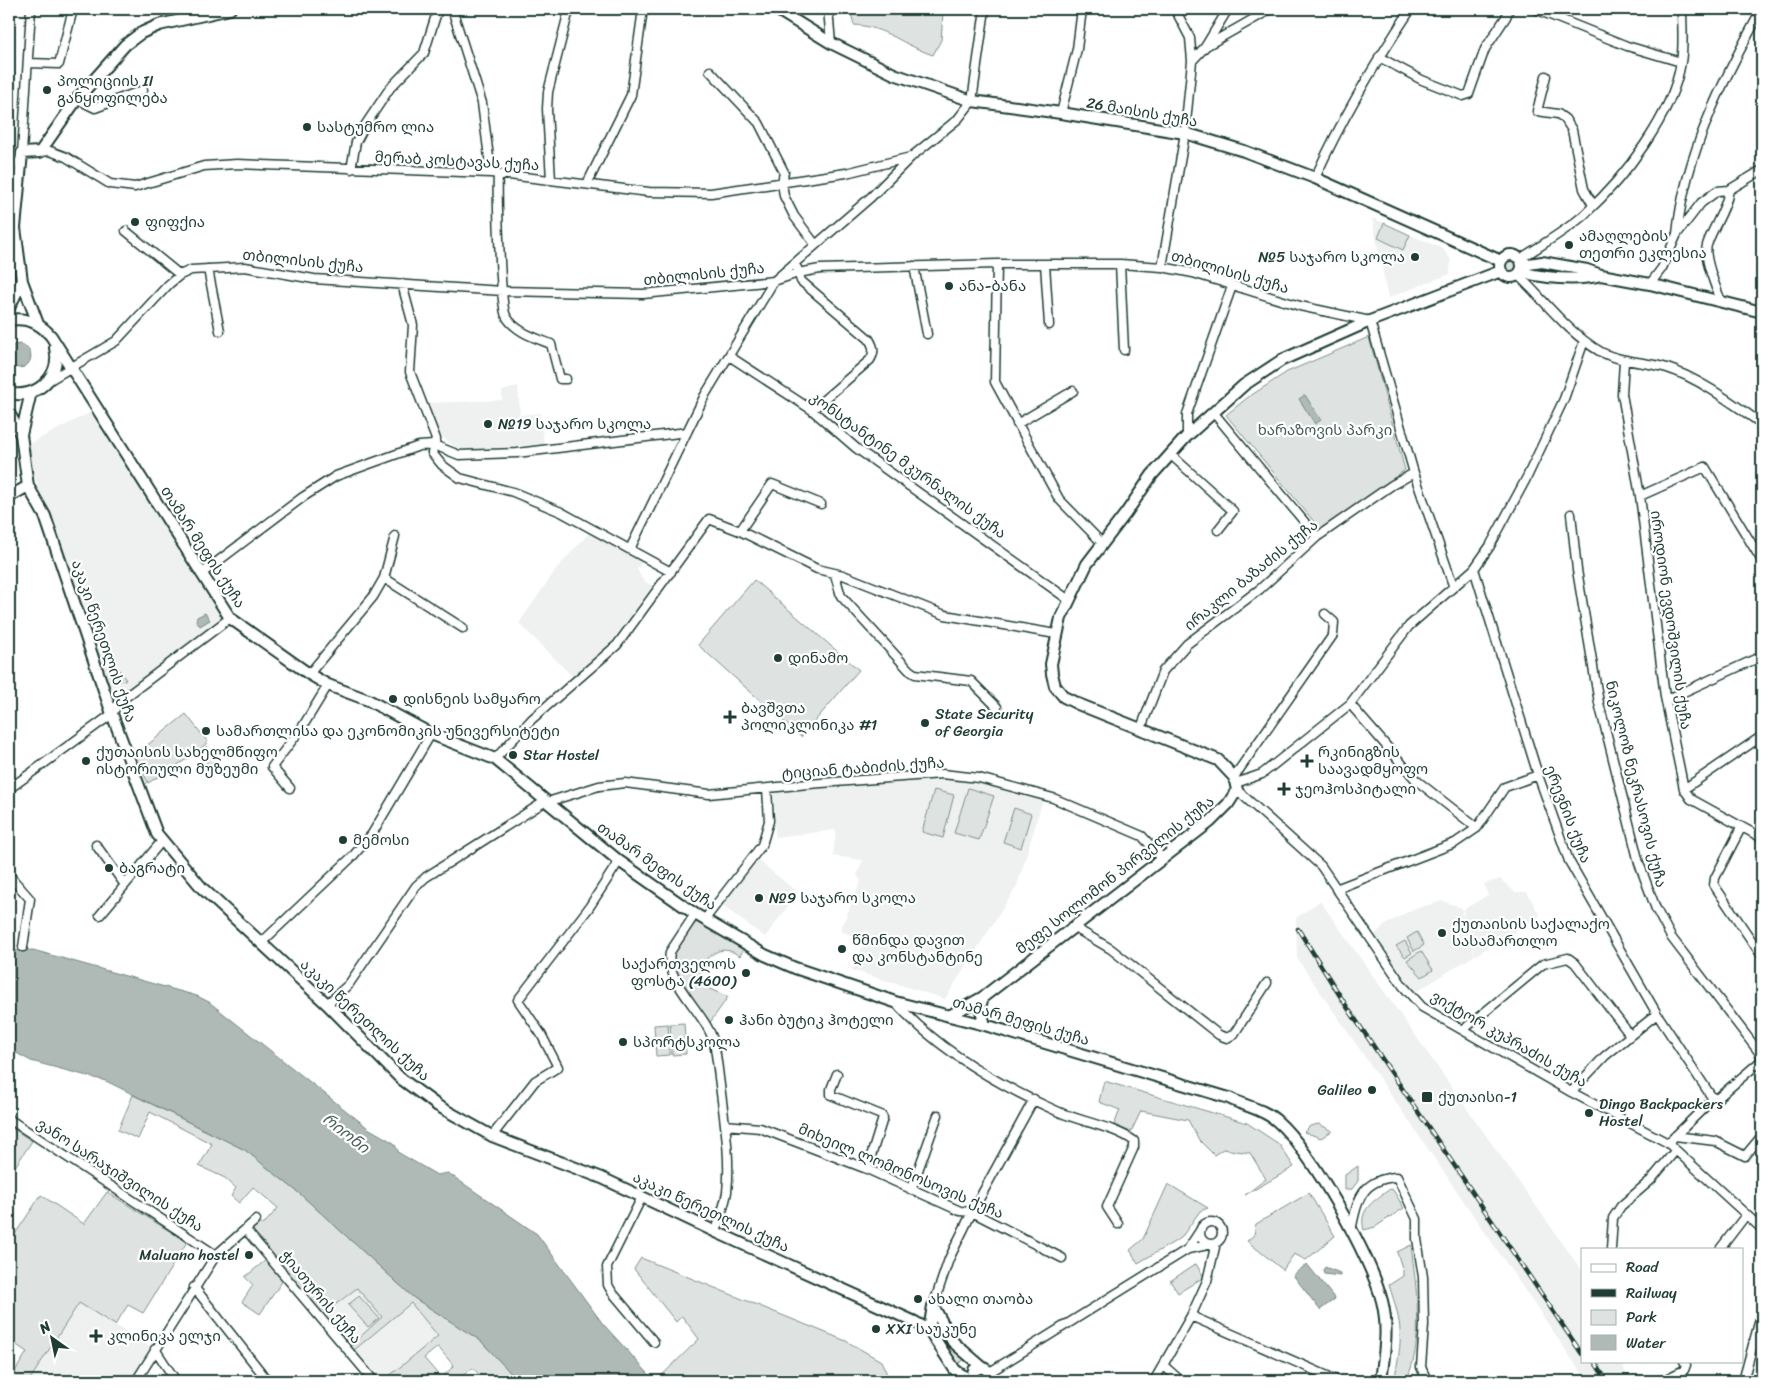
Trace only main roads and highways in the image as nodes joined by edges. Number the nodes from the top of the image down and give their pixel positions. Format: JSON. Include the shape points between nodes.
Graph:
{"nodes":[{"id":1,"x":230,"y":9,"type":"edge"},
{"id":2,"x":776,"y":9,"type":"edge"},
{"id":3,"x":1501,"y":266,"type":"junction"},
{"id":4,"x":1520,"y":268,"type":"junction"},
{"id":5,"x":1601,"y":275,"type":"junction"},
{"id":6,"x":22,"y":281,"type":"junction"},
{"id":7,"x":9,"y":291,"type":"edge"},
{"id":8,"x":9,"y":308,"type":"edge"},
{"id":9,"x":1762,"y":312,"type":"edge"},
{"id":10,"x":9,"y":320,"type":"edge"},
{"id":11,"x":38,"y":324,"type":"junction"},
{"id":12,"x":54,"y":344,"type":"junction"},
{"id":13,"x":31,"y":392,"type":"junction"},
{"id":14,"x":9,"y":393,"type":"edge"},
{"id":15,"x":9,"y":413,"type":"edge"},
{"id":16,"x":21,"y":435,"type":"junction"},
{"id":17,"x":28,"y":486,"type":"junction"},
{"id":18,"x":9,"y":497,"type":"edge"},
{"id":19,"x":983,"y":996,"type":"junction"},
{"id":20,"x":950,"y":1016,"type":"junction"},
{"id":21,"x":985,"y":1025,"type":"junction"},
{"id":22,"x":929,"y":1330,"type":"junction"},
{"id":23,"x":990,"y":1375,"type":"edge"},
{"id":24,"x":971,"y":1380,"type":"edge"},
{"id":25,"x":1381,"y":1381,"type":"edge"}],
"edges":[{"from":1,"to":6,"type":"main road","name":"თამარ მეფის ქუჩა","via":[[159,25],[141,33],[125,45],[77,99],[40,152],[21,158],[15,228]]},
{"from":2,"to":3,"type":"main road","name":"26 მაისის ქუჩა","via":[[831,43],[894,74],[972,101],[1185,133],[1244,151],[1316,178]]},
{"from":3,"to":4,"type":"main road","name":"26 მაისის ქუჩა","via":[[1511,277]]},
{"from":3,"to":4,"type":"main road","via":[[1510,255]]},
{"from":3,"to":19,"type":"main road","name":"მეფე სოლომონ პირველის ქუჩა","via":[[1282,360],[1244,385],[1170,454],[1087,564],[1056,634],[1051,664],[1055,686],[1064,697],[1078,704],[1212,756],[1223,764],[1236,783],[1228,804],[1210,822]]},
{"from":4,"to":5,"type":"main road","via":[[1539,276],[1587,279]]},
{"from":4,"to":5,"type":"main road","via":[[1542,262]]},
{"from":5,"to":9,"type":"main road"},
{"from":6,"to":7,"type":"main road"},
{"from":6,"to":8,"type":"main road"},
{"from":6,"to":11,"type":"main road","name":"თამარ მეფის ქუჩა"},
{"from":10,"to":11,"type":"main road"},
{"from":11,"to":12,"type":"main road","name":"თამარ მეფის ქუჩა"},
{"from":12,"to":13,"type":"main road","via":[[56,360],[48,381]]},
{"from":12,"to":20,"type":"main road","name":"თამარ მეფის ქუჩა","via":[[230,618],[328,685],[368,700],[431,734],[495,759],[619,861],[700,917],[765,955],[895,1002]]},
{"from":13,"to":14,"type":"main road"},
{"from":13,"to":16,"type":"main road"},
{"from":15,"to":16,"type":"main road"},
{"from":16,"to":17,"type":"main road","name":"აკაკი წერეთლის ქუჩა"},
{"from":17,"to":18,"type":"main road"},
{"from":17,"to":22,"type":"main road","name":"აკაკი წერეთლის ქუჩა","via":[[45,516],[112,714],[161,842],[202,888],[327,1004],[400,1078],[438,1106],[492,1136],[602,1178]]},
{"from":19,"to":20,"type":"main road","name":"მეფე სოლომონ პირველის ქუჩა"},
{"from":19,"to":21,"type":"main road","via":[[980,1007]]},
{"from":20,"to":21,"type":"main road","name":"თამარ მეფის ქუჩა"},
{"from":21,"to":25,"type":"main road","name":"თამარ მეფის ქუჩა","via":[[1229,1098],[1269,1115],[1310,1161],[1351,1231],[1374,1280],[1386,1324]]},
{"from":22,"to":23,"type":"main road","via":[[933,1306],[953,1342]]},
{"from":22,"to":24,"type":"main road","via":[[955,1370]]},
{"from":23,"to":24,"type":"main road","via":[[974,1370]]}]}
